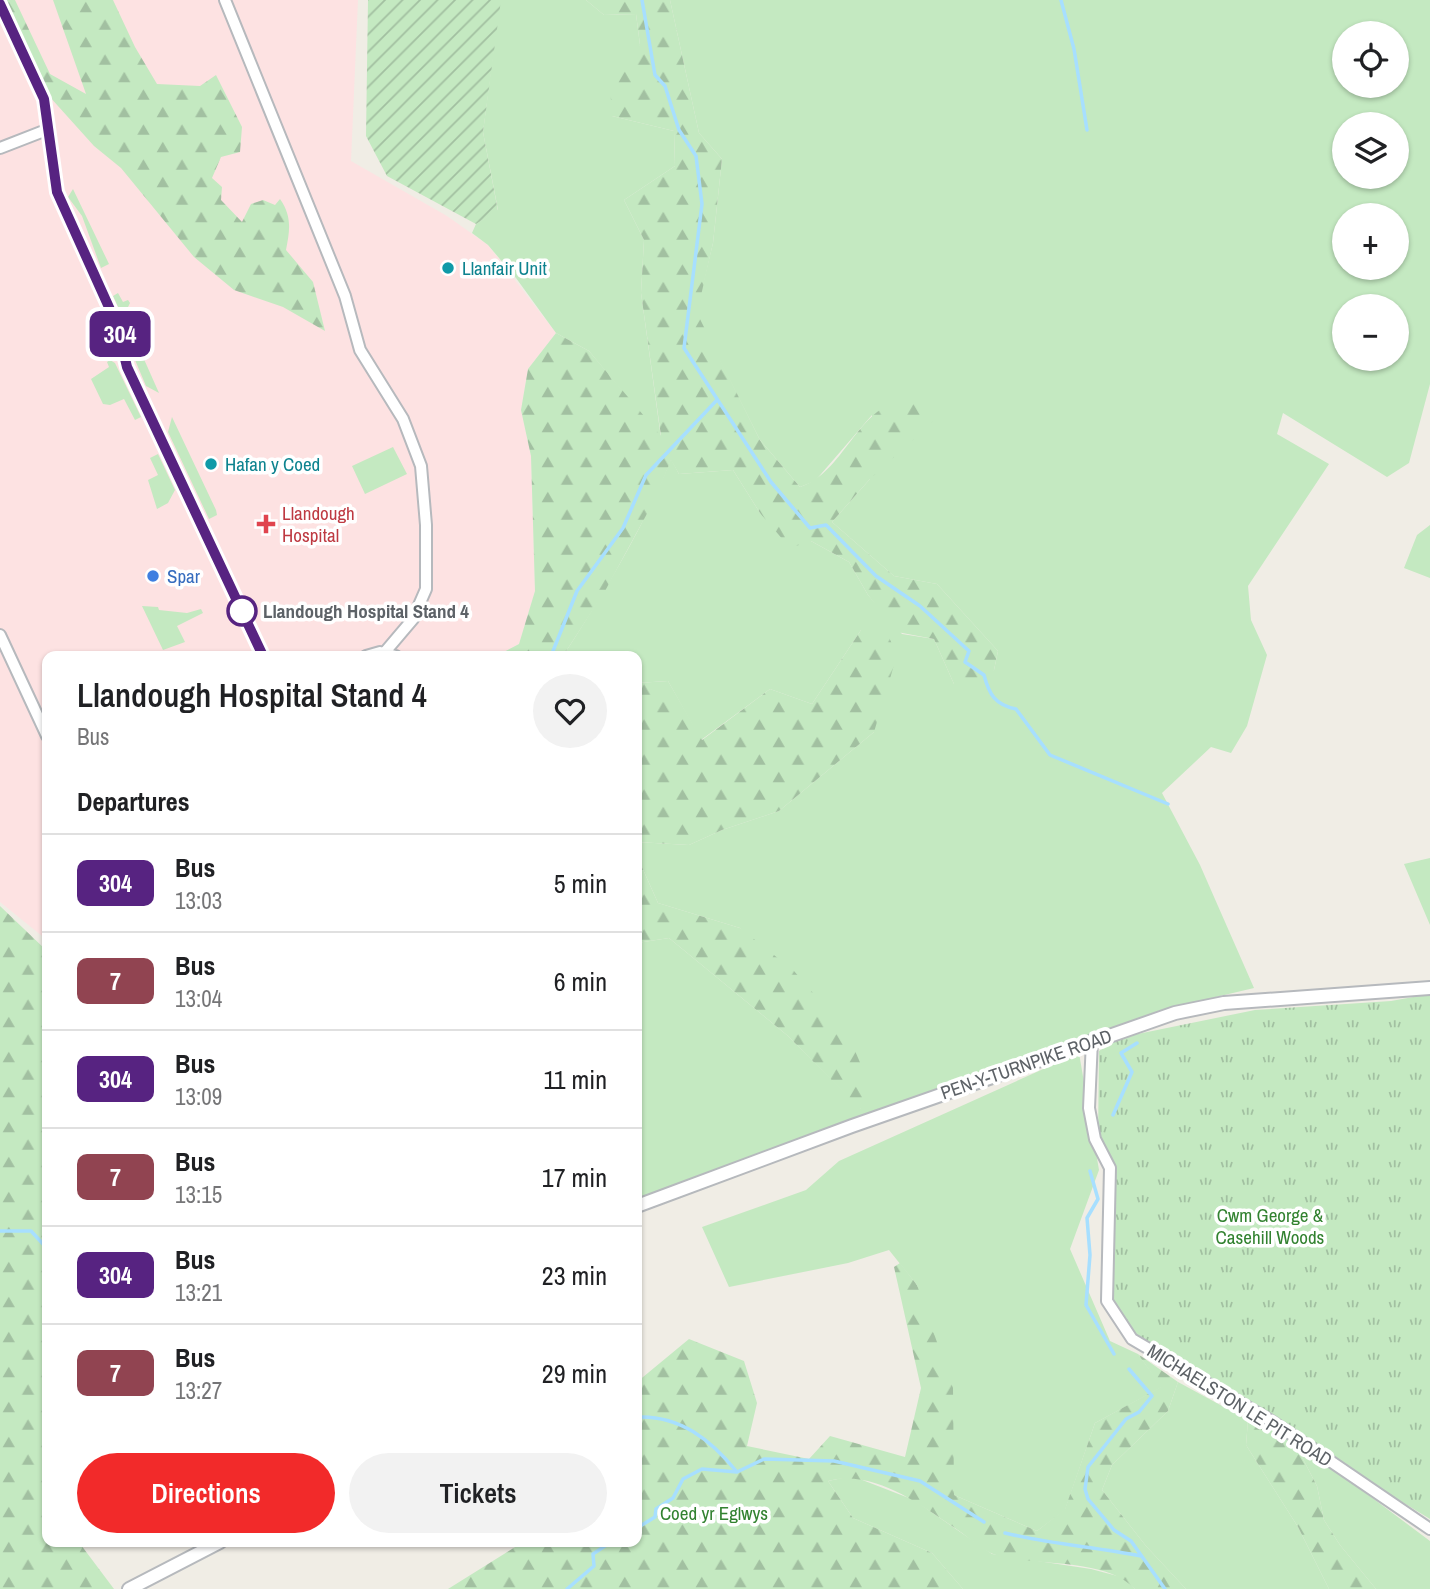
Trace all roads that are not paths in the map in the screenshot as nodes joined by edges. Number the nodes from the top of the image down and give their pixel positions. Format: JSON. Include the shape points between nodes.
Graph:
{"nodes":[{"id":1,"x":225,"y":0,"type":"edge"},
{"id":2,"x":0,"y":4,"type":"edge"},
{"id":3,"x":49,"y":129,"type":"junction"},
{"id":4,"x":0,"y":148,"type":"edge"},
{"id":5,"x":0,"y":635,"type":"edge"},
{"id":6,"x":261,"y":651,"type":"edge"},
{"id":7,"x":393,"y":651,"type":"edge"},
{"id":8,"x":42,"y":725,"type":"edge"},
{"id":9,"x":1430,"y":988,"type":"edge"},
{"id":10,"x":1092,"y":1040,"type":"junction"},
{"id":11,"x":642,"y":1204,"type":"edge"},
{"id":12,"x":1430,"y":1529,"type":"edge"},
{"id":13,"x":210,"y":1547,"type":"edge"},
{"id":14,"x":129,"y":1589,"type":"edge"}],
"edges":[{"from":1,"to":7,"type":"street","via":[[345,296],[360,350],[403,419],[421,467],[426,589]]},
{"from":2,"to":3,"type":"street","via":[[44,99]]},
{"from":3,"to":4,"type":"street"},
{"from":3,"to":6,"type":"street","via":[[57,192],[117,325],[127,367]]},
{"from":5,"to":8,"type":"street"},
{"from":9,"to":10,"type":"street","name":"PEN-Y-TURNPIKE ROAD","via":[[1224,1003],[1175,1013]]},
{"from":10,"to":11,"type":"street","name":"PEN-Y-TURNPIKE ROAD"},
{"from":10,"to":12,"type":"street","name":"MICHAELSTON LE PIT ROAD","via":[[1090,1108],[1096,1139],[1110,1168],[1107,1301],[1132,1339],[1273,1422]]},
{"from":13,"to":14,"type":"street"}]}
